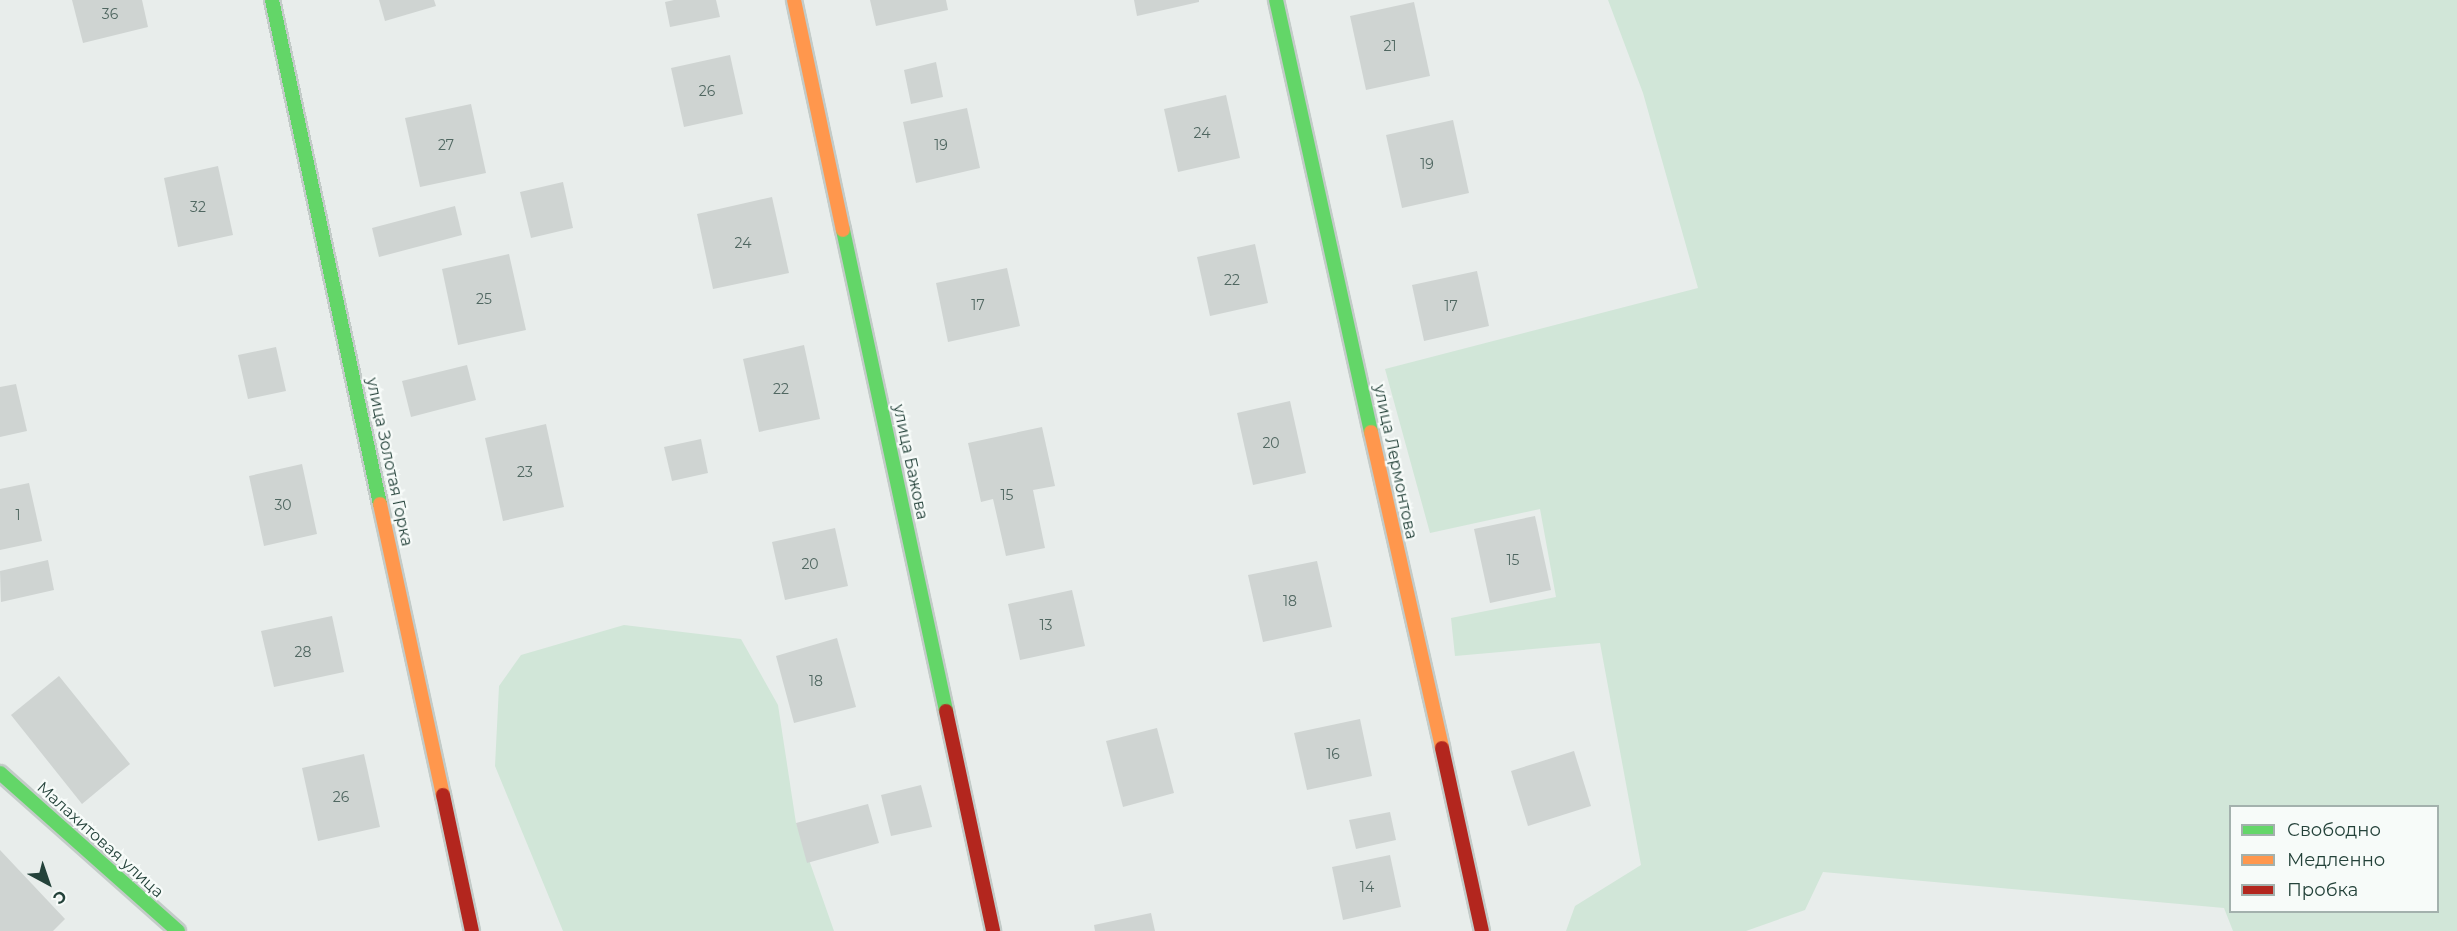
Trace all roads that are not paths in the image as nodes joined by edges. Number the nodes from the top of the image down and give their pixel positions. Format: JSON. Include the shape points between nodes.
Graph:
{"nodes":[{"id":1,"x":272,"y":0,"type":"edge"},
{"id":2,"x":794,"y":0,"type":"edge"},
{"id":3,"x":1276,"y":0,"type":"edge"},
{"id":4,"x":0,"y":773,"type":"edge"},
{"id":5,"x":178,"y":931,"type":"edge"},
{"id":6,"x":472,"y":931,"type":"edge"},
{"id":7,"x":993,"y":931,"type":"edge"},
{"id":8,"x":1482,"y":931,"type":"edge"}],
"edges":[{"from":1,"to":6,"type":"street","name":"улица Золотая Горка"},
{"from":2,"to":7,"type":"street","name":"улица Бажова"},
{"from":3,"to":8,"type":"street","name":"улица Лермонтова"},
{"from":4,"to":5,"type":"street","name":"Малахитовая улица"}]}
